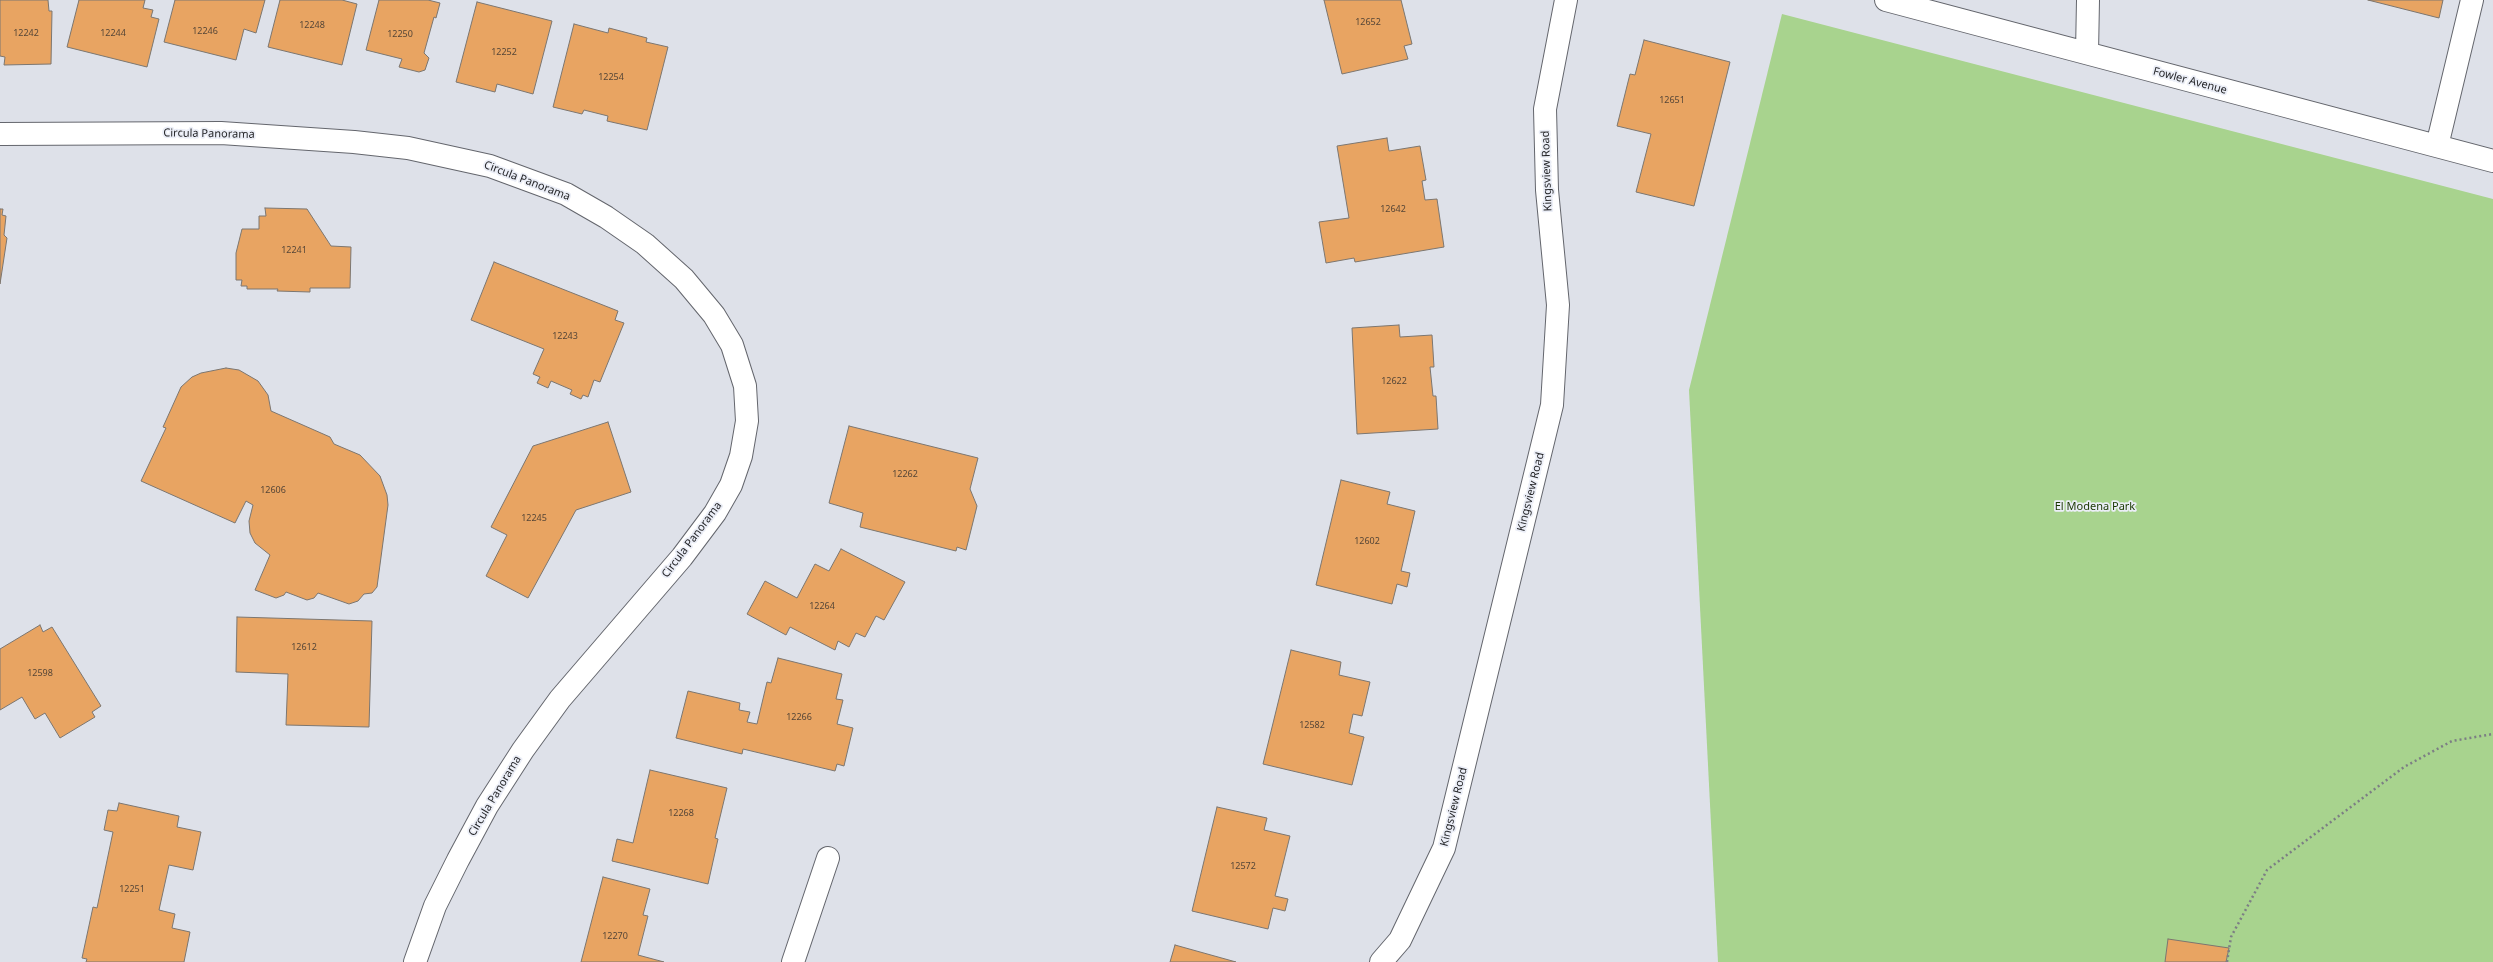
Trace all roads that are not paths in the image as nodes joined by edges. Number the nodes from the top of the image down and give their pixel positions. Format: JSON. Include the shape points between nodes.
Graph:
{"nodes":[{"id":1,"x":1566,"y":0,"type":"edge"},
{"id":2,"x":1886,"y":0,"type":"edge"},
{"id":3,"x":2088,"y":0,"type":"edge"},
{"id":4,"x":2472,"y":0,"type":"edge"},
{"id":5,"x":2086,"y":53,"type":"junction"},
{"id":6,"x":0,"y":134,"type":"edge"},
{"id":7,"x":2437,"y":146,"type":"junction"},
{"id":8,"x":2493,"y":161,"type":"edge"},
{"id":9,"x":828,"y":858,"type":"dead end"},
{"id":10,"x":415,"y":962,"type":"edge"},
{"id":11,"x":793,"y":962,"type":"edge"},
{"id":12,"x":1381,"y":962,"type":"edge"}],
"edges":[{"from":1,"to":12,"type":"street","name":"Kingsview Road","via":[[1545,109],[1547,190],[1558,305],[1552,405],[1444,848],[1400,940]]},
{"from":2,"to":5,"type":"street","name":"Fowler Avenue"},
{"from":3,"to":5,"type":"street"},
{"from":4,"to":7,"type":"street"},
{"from":5,"to":7,"type":"street","name":"Fowler Avenue"},
{"from":6,"to":10,"type":"street","name":"Circula Panorama","via":[[221,133],[408,148],[490,166],[566,194],[645,244],[684,279],[714,315],[732,345],[745,386],[746,421],[741,456],[731,485],[715,513],[682,557],[560,699],[523,750],[487,806],[458,860],[435,906]]},
{"from":7,"to":8,"type":"street","name":"Fowler Avenue"},
{"from":9,"to":11,"type":"street"}]}
